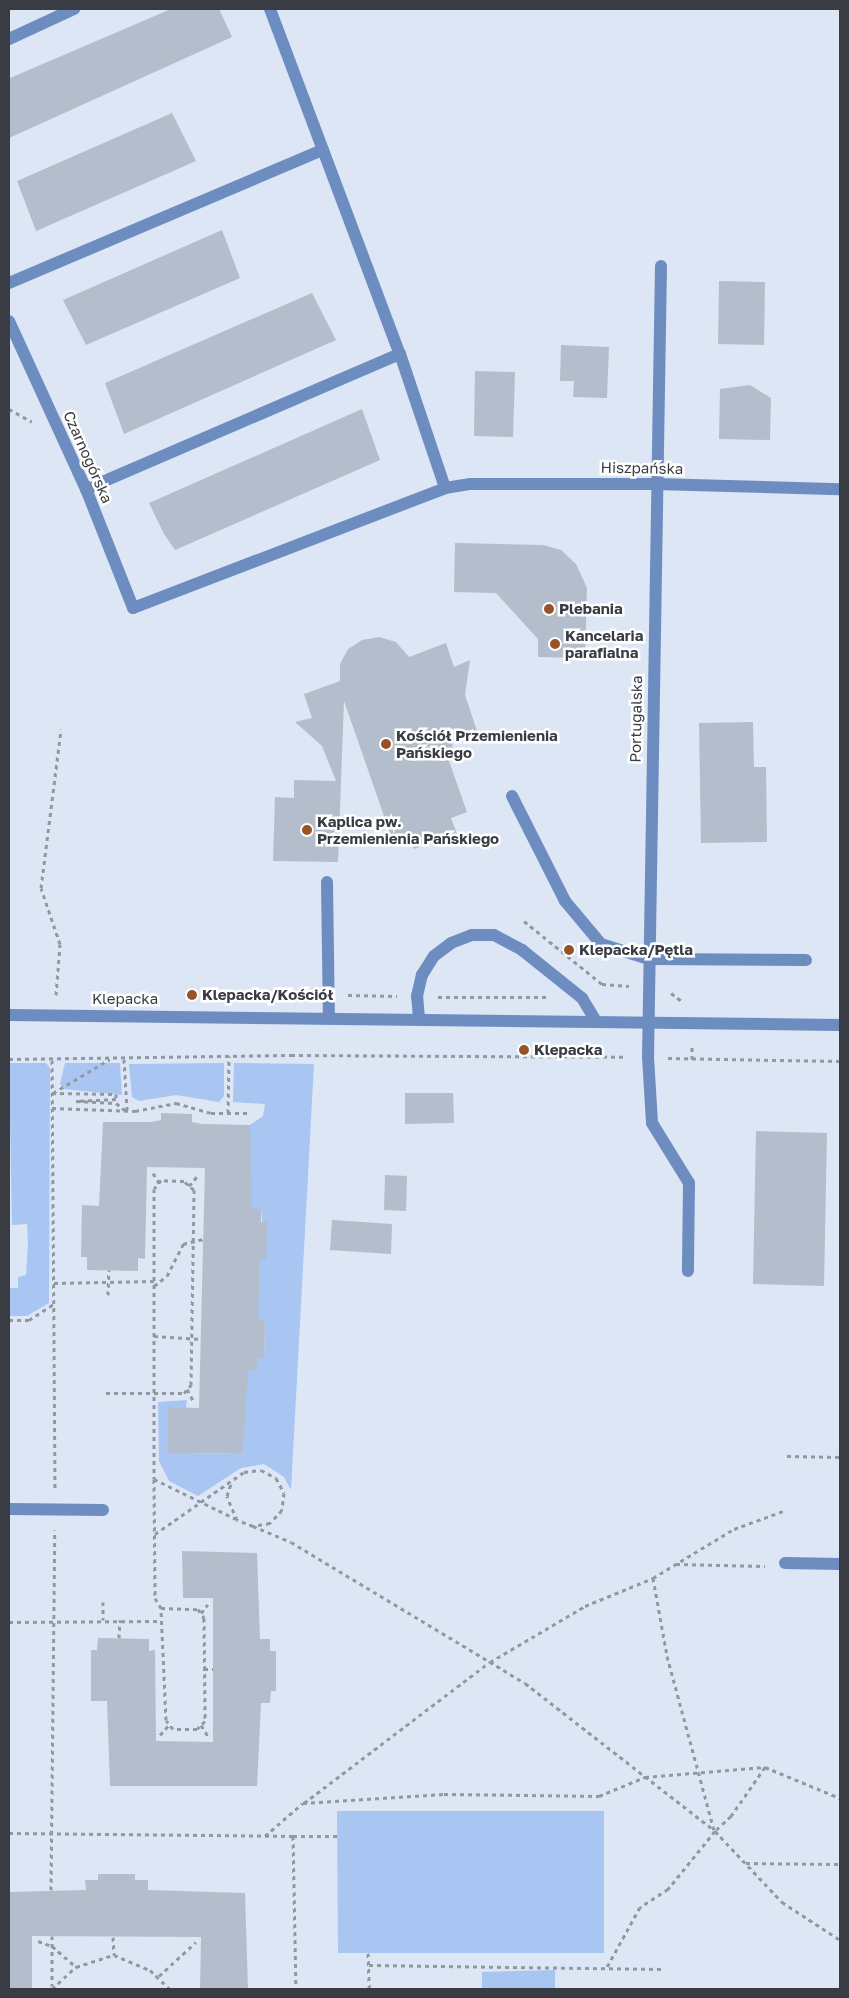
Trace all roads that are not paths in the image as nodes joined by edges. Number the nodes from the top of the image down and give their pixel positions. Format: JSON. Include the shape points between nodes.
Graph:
{"nodes":[{"id":1,"x":74,"y":9,"type":"edge"},
{"id":2,"x":270,"y":9,"type":"edge"},
{"id":3,"x":9,"y":39,"type":"edge"},
{"id":4,"x":323,"y":150,"type":"junction"},
{"id":5,"x":661,"y":266,"type":"dead end"},
{"id":6,"x":9,"y":283,"type":"edge"},
{"id":7,"x":9,"y":321,"type":"edge"},
{"id":8,"x":400,"y":354,"type":"junction"},
{"id":9,"x":656,"y":484,"type":"junction"},
{"id":10,"x":445,"y":488,"type":"junction"},
{"id":11,"x":86,"y":489,"type":"junction"},
{"id":12,"x":840,"y":489,"type":"edge"},
{"id":13,"x":133,"y":608,"type":"joint"},
{"id":14,"x":512,"y":796,"type":"dead end"},
{"id":15,"x":327,"y":882,"type":"dead end"},
{"id":16,"x":649,"y":959,"type":"junction"},
{"id":17,"x":806,"y":960,"type":"dead end"},
{"id":18,"x":9,"y":1015,"type":"edge"},
{"id":19,"x":329,"y":1017,"type":"junction"},
{"id":20,"x":419,"y":1018,"type":"junction"},
{"id":21,"x":594,"y":1020,"type":"junction"},
{"id":22,"x":647,"y":1021,"type":"junction"},
{"id":23,"x":840,"y":1025,"type":"edge"},
{"id":24,"x":688,"y":1271,"type":"dead end"},
{"id":25,"x":9,"y":1509,"type":"edge"},
{"id":26,"x":103,"y":1510,"type":"dead end"},
{"id":27,"x":785,"y":1563,"type":"road end"},
{"id":28,"x":840,"y":1564,"type":"edge"}],
"edges":[{"from":1,"to":3,"type":"street"},
{"from":2,"to":4,"type":"street"},
{"from":4,"to":6,"type":"street"},
{"from":4,"to":8,"type":"street"},
{"from":5,"to":9,"type":"street","name":"Portugalska"},
{"from":7,"to":11,"type":"street","name":"Czarnogórska"},
{"from":8,"to":10,"type":"street"},
{"from":8,"to":11,"type":"street"},
{"from":9,"to":10,"type":"street","name":"Hiszpańska","via":[[471,484]]},
{"from":9,"to":12,"type":"street","name":"Hiszpańska"},
{"from":9,"to":16,"type":"street","name":"Portugalska"},
{"from":10,"to":13,"type":"street","name":"Hiszpańska"},
{"from":11,"to":13,"type":"street","name":"Czarnogórska"},
{"from":14,"to":16,"type":"street","via":[[565,901],[601,944]]},
{"from":15,"to":19,"type":"street"},
{"from":16,"to":17,"type":"street"},
{"from":16,"to":22,"type":"street","name":"Portugalska"},
{"from":18,"to":19,"type":"street","name":"Klepacka"},
{"from":19,"to":20,"type":"street","name":"Klepacka"},
{"from":20,"to":21,"type":"street","name":"Klepacka"},
{"from":20,"to":21,"type":"street","via":[[417,996],[422,975],[434,956],[465,938],[494,936],[522,950],[582,998]]},
{"from":21,"to":22,"type":"street","name":"Klepacka"},
{"from":22,"to":23,"type":"street","name":"Klepacka"},
{"from":22,"to":24,"type":"street","name":"Portugalska","via":[[652,1123],[689,1183]]},
{"from":25,"to":26,"type":"street"},
{"from":27,"to":28,"type":"street"}]}
